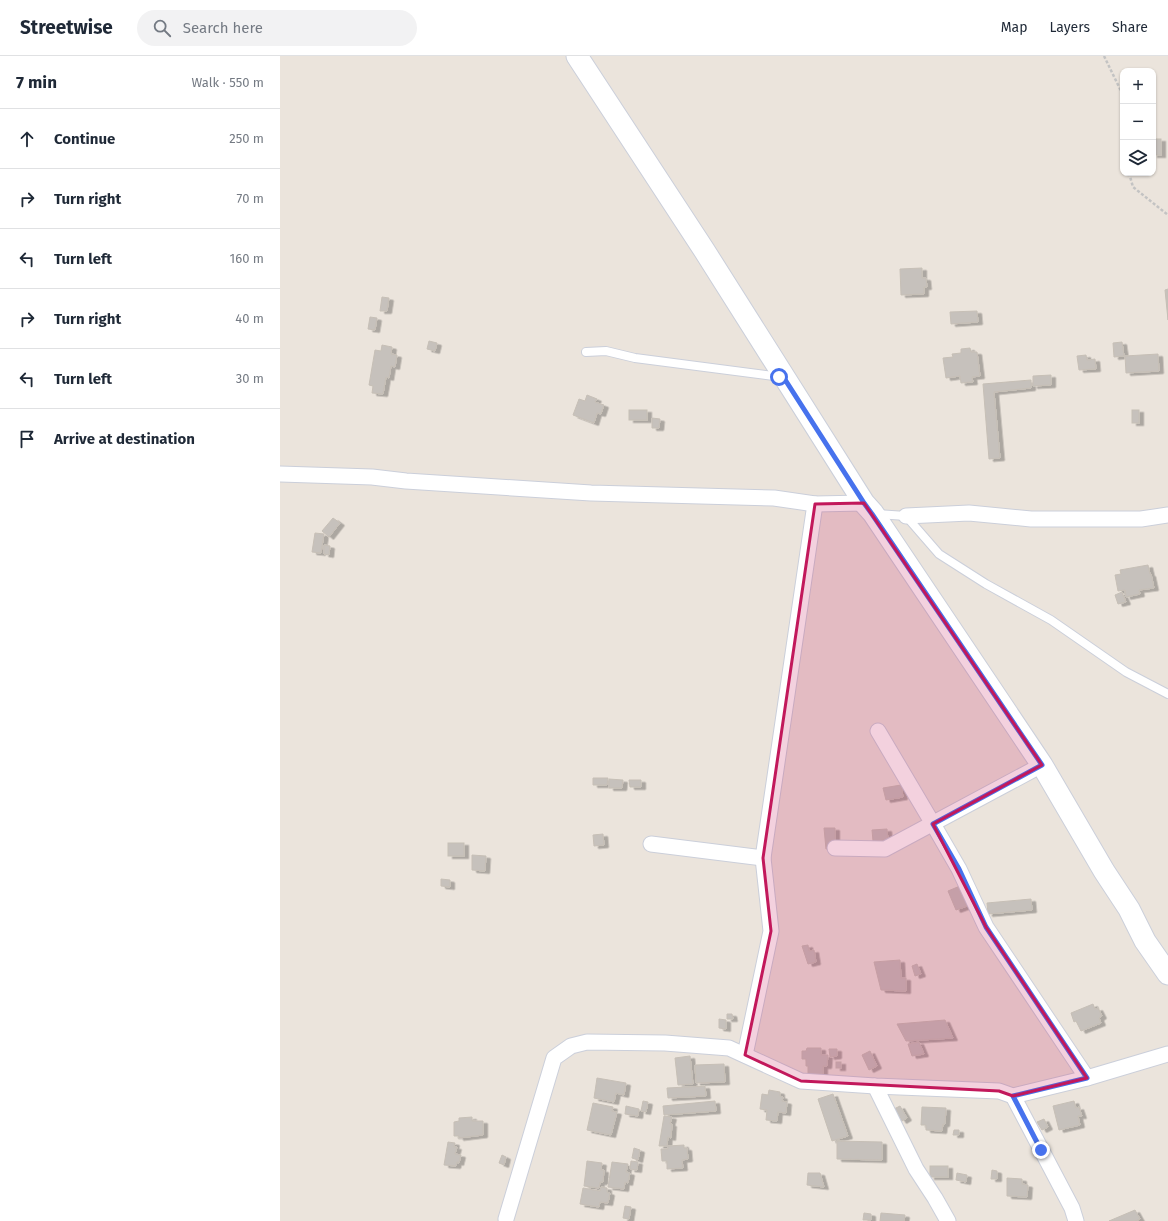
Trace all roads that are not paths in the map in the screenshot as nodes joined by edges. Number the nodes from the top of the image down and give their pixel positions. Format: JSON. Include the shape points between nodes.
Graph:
{"nodes":[{"id":1,"x":577,"y":56,"type":"edge"},
{"id":2,"x":586,"y":352,"type":"dead end"},
{"id":3,"x":784,"y":378,"type":"junction"},
{"id":4,"x":280,"y":474,"type":"edge"},
{"id":5,"x":815,"y":504,"type":"junction"},
{"id":6,"x":868,"y":508,"type":"junction"},
{"id":7,"x":1168,"y":515,"type":"edge"},
{"id":8,"x":906,"y":516,"type":"junction"},
{"id":9,"x":1168,"y":694,"type":"edge"},
{"id":10,"x":878,"y":732,"type":"dead end"},
{"id":11,"x":1042,"y":765,"type":"junction"},
{"id":12,"x":933,"y":824,"type":"junction"},
{"id":13,"x":651,"y":844,"type":"dead end"},
{"id":14,"x":835,"y":848,"type":"dead end"},
{"id":15,"x":763,"y":858,"type":"junction"},
{"id":16,"x":1168,"y":974,"type":"edge"},
{"id":17,"x":1168,"y":1054,"type":"edge"},
{"id":18,"x":745,"y":1055,"type":"junction"},
{"id":19,"x":1087,"y":1078,"type":"junction"},
{"id":20,"x":875,"y":1086,"type":"junction"},
{"id":21,"x":1013,"y":1096,"type":"junction"},
{"id":22,"x":506,"y":1219,"type":"dead end"},
{"id":23,"x":948,"y":1221,"type":"edge"},
{"id":24,"x":1076,"y":1221,"type":"edge"}],
"edges":[{"from":1,"to":3,"type":"main road"},
{"from":2,"to":3,"type":"lane","via":[[606,351],[635,358]]},
{"from":3,"to":6,"type":"main road"},
{"from":4,"to":5,"type":"street","via":[[372,477],[591,493],[774,498]]},
{"from":5,"to":6,"type":"street"},
{"from":5,"to":15,"type":"street"},
{"from":6,"to":8,"type":"lane"},
{"from":6,"to":11,"type":"main road"},
{"from":7,"to":8,"type":"street","via":[[1141,520],[1031,519],[969,513]]},
{"from":8,"to":9,"type":"lane","via":[[939,554],[1051,620],[1126,672]]},
{"from":10,"to":12,"type":"street"},
{"from":11,"to":12,"type":"street"},
{"from":11,"to":16,"type":"main road","via":[[1129,909],[1145,941]]},
{"from":12,"to":14,"type":"street","via":[[885,849]]},
{"from":12,"to":19,"type":"street","via":[[959,869],[986,927]]},
{"from":13,"to":15,"type":"street"},
{"from":15,"to":18,"type":"street","via":[[771,931]]},
{"from":17,"to":19,"type":"street"},
{"from":18,"to":20,"type":"street","via":[[801,1080]]},
{"from":18,"to":22,"type":"street","via":[[730,1048],[665,1043],[587,1042],[571,1046],[554,1058]]},
{"from":19,"to":21,"type":"street"},
{"from":20,"to":21,"type":"street","via":[[999,1091]]},
{"from":20,"to":23,"type":"street","via":[[916,1170]]},
{"from":21,"to":24,"type":"street","via":[[1072,1208]]}]}
